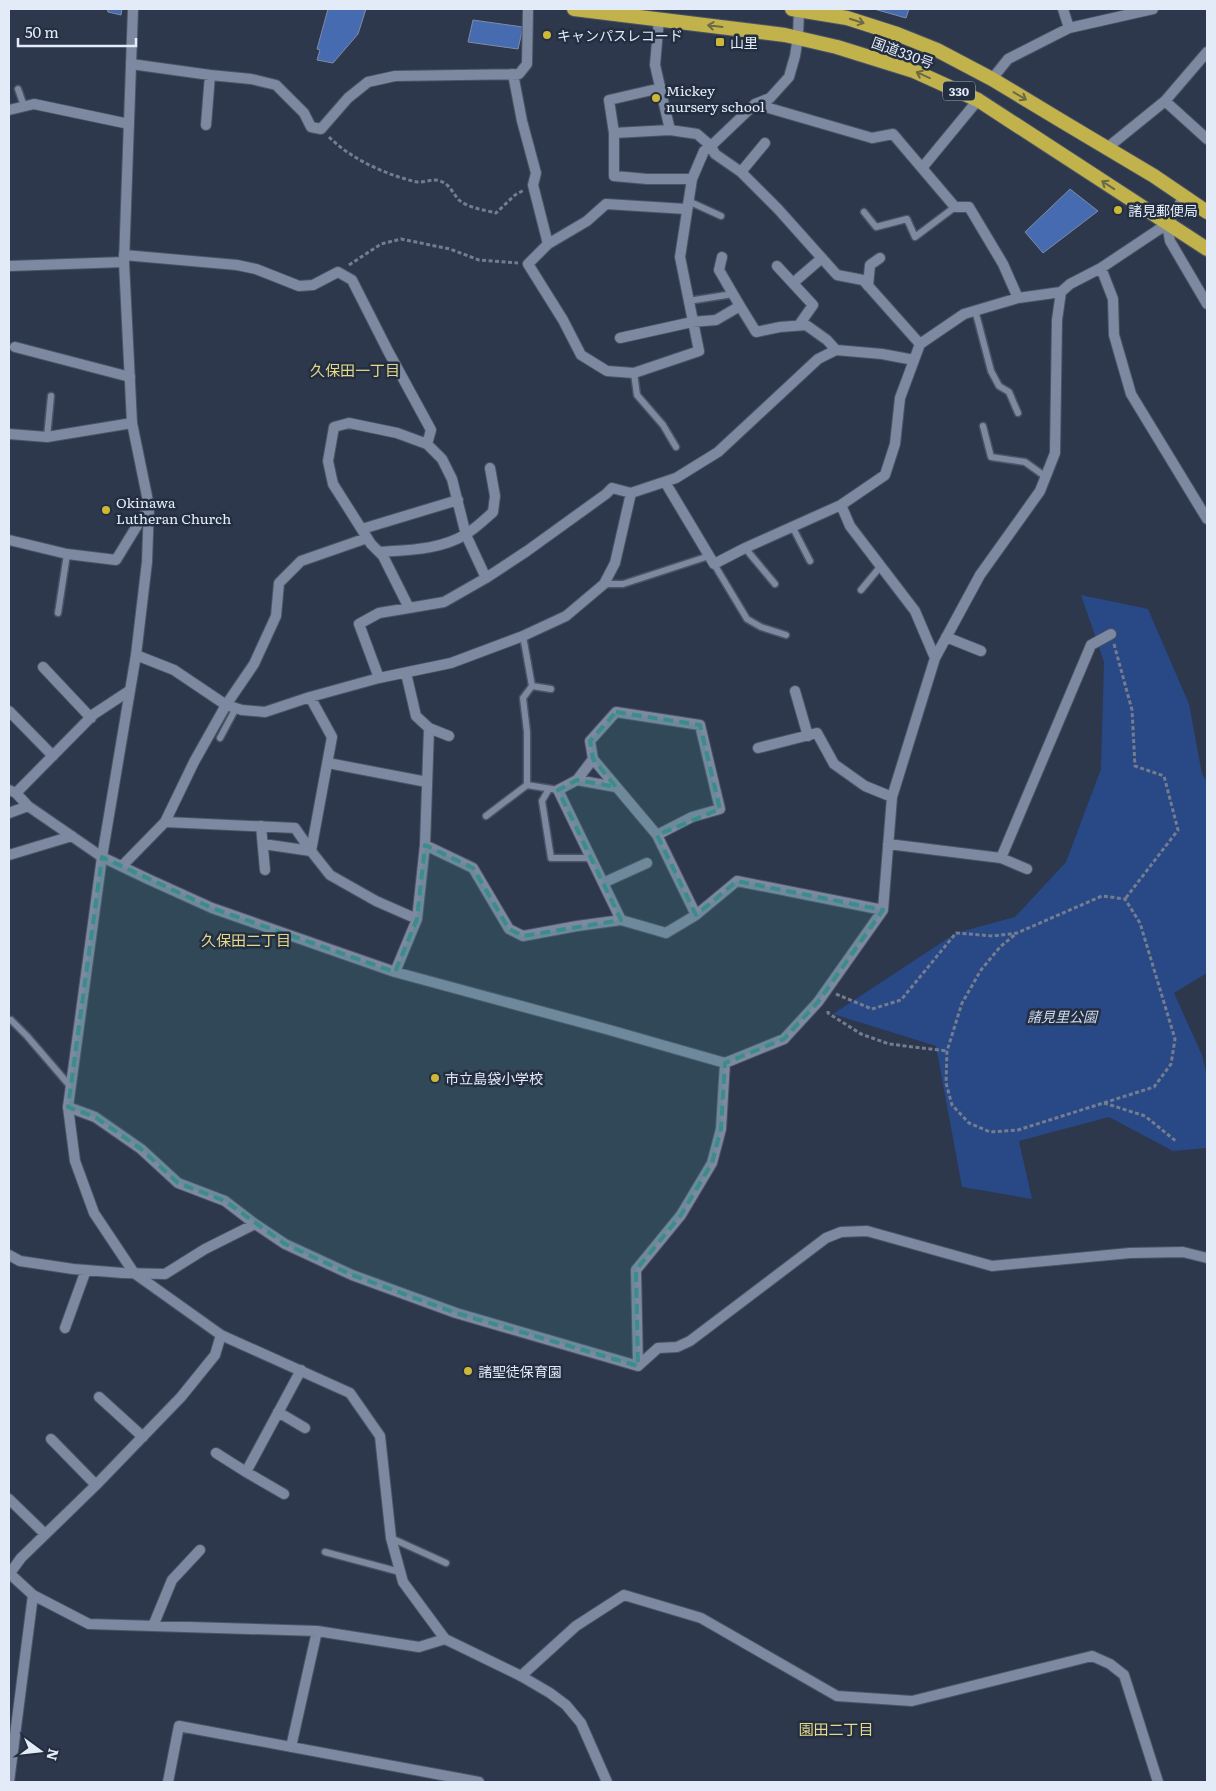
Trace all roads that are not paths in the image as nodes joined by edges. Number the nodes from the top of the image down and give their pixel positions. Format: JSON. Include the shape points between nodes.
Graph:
{"nodes":[{"id":1,"x":133,"y":9,"type":"edge"},
{"id":2,"x":528,"y":9,"type":"edge"},
{"id":3,"x":574,"y":9,"type":"edge"},
{"id":4,"x":797,"y":9,"type":"edge"},
{"id":5,"x":1063,"y":9,"type":"edge"},
{"id":6,"x":1152,"y":9,"type":"edge"},
{"id":7,"x":659,"y":19,"type":"junction"},
{"id":8,"x":1069,"y":28,"type":"junction"},
{"id":9,"x":798,"y":37,"type":"junction"},
{"id":10,"x":1207,"y":52,"type":"edge"},
{"id":11,"x":131,"y":64,"type":"junction"},
{"id":12,"x":513,"y":74,"type":"junction"},
{"id":13,"x":210,"y":75,"type":"junction"},
{"id":14,"x":992,"y":79,"type":"junction"},
{"id":15,"x":18,"y":88,"type":"dead end"},
{"id":16,"x":661,"y":88,"type":"junction"},
{"id":17,"x":978,"y":100,"type":"junction"},
{"id":18,"x":1165,"y":101,"type":"junction"},
{"id":19,"x":755,"y":104,"type":"junction"},
{"id":20,"x":24,"y":106,"type":"junction"},
{"id":21,"x":9,"y":110,"type":"edge"},
{"id":22,"x":129,"y":124,"type":"junction"},
{"id":23,"x":206,"y":125,"type":"dead end"},
{"id":24,"x":670,"y":130,"type":"junction"},
{"id":25,"x":614,"y":133,"type":"junction"},
{"id":26,"x":1207,"y":139,"type":"edge"},
{"id":27,"x":765,"y":143,"type":"dead end"},
{"id":28,"x":711,"y":146,"type":"junction"},
{"id":29,"x":1107,"y":148,"type":"junction"},
{"id":30,"x":922,"y":168,"type":"junction"},
{"id":31,"x":741,"y":172,"type":"junction"},
{"id":32,"x":692,"y":179,"type":"junction"},
{"id":33,"x":1184,"y":197,"type":"junction"},
{"id":34,"x":687,"y":205,"type":"junction"},
{"id":35,"x":955,"y":207,"type":"junction"},
{"id":36,"x":864,"y":212,"type":"dead end"},
{"id":37,"x":1207,"y":212,"type":"edge"},
{"id":38,"x":721,"y":216,"type":"dead end"},
{"id":39,"x":1168,"y":224,"type":"junction"},
{"id":40,"x":548,"y":244,"type":"junction"},
{"id":41,"x":1207,"y":249,"type":"edge"},
{"id":42,"x":722,"y":257,"type":"dead end"},
{"id":43,"x":124,"y":258,"type":"junction"},
{"id":44,"x":822,"y":258,"type":"junction"},
{"id":45,"x":880,"y":258,"type":"dead end"},
{"id":46,"x":9,"y":266,"type":"edge"},
{"id":47,"x":777,"y":266,"type":"dead end"},
{"id":48,"x":1100,"y":268,"type":"junction"},
{"id":49,"x":793,"y":283,"type":"junction"},
{"id":50,"x":868,"y":286,"type":"junction"},
{"id":51,"x":1061,"y":292,"type":"junction"},
{"id":52,"x":734,"y":294,"type":"junction"},
{"id":53,"x":1018,"y":298,"type":"junction"},
{"id":54,"x":688,"y":301,"type":"junction"},
{"id":55,"x":1207,"y":304,"type":"edge"},
{"id":56,"x":740,"y":306,"type":"junction"},
{"id":57,"x":975,"y":310,"type":"junction"},
{"id":58,"x":692,"y":322,"type":"junction"},
{"id":59,"x":799,"y":325,"type":"junction"},
{"id":60,"x":620,"y":338,"type":"dead end"},
{"id":61,"x":920,"y":344,"type":"junction"},
{"id":62,"x":15,"y":347,"type":"dead end"},
{"id":63,"x":836,"y":350,"type":"junction"},
{"id":64,"x":914,"y":360,"type":"junction"},
{"id":65,"x":634,"y":373,"type":"junction"},
{"id":66,"x":130,"y":378,"type":"junction"},
{"id":67,"x":51,"y":396,"type":"dead end"},
{"id":68,"x":1018,"y":413,"type":"dead end"},
{"id":69,"x":132,"y":423,"type":"junction"},
{"id":70,"x":983,"y":426,"type":"dead end"},
{"id":71,"x":9,"y":434,"type":"edge"},
{"id":72,"x":47,"y":437,"type":"junction"},
{"id":73,"x":427,"y":444,"type":"junction"},
{"id":74,"x":676,"y":447,"type":"dead end"},
{"id":75,"x":490,"y":468,"type":"dead end"},
{"id":76,"x":1046,"y":477,"type":"junction"},
{"id":77,"x":665,"y":482,"type":"junction"},
{"id":78,"x":631,"y":493,"type":"junction"},
{"id":79,"x":458,"y":500,"type":"junction"},
{"id":80,"x":841,"y":504,"type":"junction"},
{"id":81,"x":149,"y":506,"type":"junction"},
{"id":82,"x":1207,"y":519,"type":"edge"},
{"id":83,"x":792,"y":526,"type":"junction"},
{"id":84,"x":364,"y":533,"type":"junction"},
{"id":85,"x":466,"y":535,"type":"junction"},
{"id":86,"x":9,"y":540,"type":"edge"},
{"id":87,"x":745,"y":548,"type":"junction"},
{"id":88,"x":379,"y":552,"type":"junction"},
{"id":89,"x":67,"y":554,"type":"junction"},
{"id":90,"x":712,"y":560,"type":"junction"},
{"id":91,"x":810,"y":562,"type":"dead end"},
{"id":92,"x":880,"y":567,"type":"junction"},
{"id":93,"x":486,"y":578,"type":"junction"},
{"id":94,"x":604,"y":584,"type":"junction"},
{"id":95,"x":775,"y":584,"type":"dead end"},
{"id":96,"x":861,"y":590,"type":"dead end"},
{"id":97,"x":409,"y":608,"type":"junction"},
{"id":98,"x":58,"y":612,"type":"dead end"},
{"id":99,"x":1111,"y":634,"type":"road end"},
{"id":100,"x":786,"y":635,"type":"dead end"},
{"id":101,"x":523,"y":636,"type":"junction"},
{"id":102,"x":946,"y":637,"type":"junction"},
{"id":103,"x":981,"y":651,"type":"dead end"},
{"id":104,"x":136,"y":655,"type":"junction"},
{"id":105,"x":935,"y":658,"type":"junction"},
{"id":106,"x":43,"y":667,"type":"dead end"},
{"id":107,"x":406,"y":673,"type":"junction"},
{"id":108,"x":379,"y":678,"type":"junction"},
{"id":109,"x":532,"y":686,"type":"junction"},
{"id":110,"x":551,"y":689,"type":"dead end"},
{"id":111,"x":130,"y":691,"type":"junction"},
{"id":112,"x":795,"y":691,"type":"dead end"},
{"id":113,"x":310,"y":697,"type":"junction"},
{"id":114,"x":231,"y":706,"type":"junction"},
{"id":115,"x":9,"y":711,"type":"edge"},
{"id":116,"x":91,"y":718,"type":"junction"},
{"id":117,"x":429,"y":728,"type":"junction"},
{"id":118,"x":449,"y":736,"type":"dead end"},
{"id":119,"x":808,"y":736,"type":"junction"},
{"id":120,"x":220,"y":738,"type":"dead end"},
{"id":121,"x":758,"y":748,"type":"dead end"},
{"id":122,"x":53,"y":756,"type":"junction"},
{"id":123,"x":593,"y":759,"type":"junction"},
{"id":124,"x":328,"y":763,"type":"junction"},
{"id":125,"x":577,"y":780,"type":"junction"},
{"id":126,"x":427,"y":782,"type":"junction"},
{"id":127,"x":526,"y":785,"type":"junction"},
{"id":128,"x":616,"y":787,"type":"junction"},
{"id":129,"x":554,"y":790,"type":"junction"},
{"id":130,"x":12,"y":792,"type":"edge"},
{"id":131,"x":892,"y":797,"type":"junction"},
{"id":132,"x":28,"y":806,"type":"junction"},
{"id":133,"x":9,"y":813,"type":"edge"},
{"id":134,"x":486,"y":816,"type":"dead end"},
{"id":135,"x":165,"y":822,"type":"junction"},
{"id":136,"x":261,"y":826,"type":"junction"},
{"id":137,"x":658,"y":835,"type":"junction"},
{"id":138,"x":72,"y":836,"type":"junction"},
{"id":139,"x":263,"y":844,"type":"junction"},
{"id":140,"x":888,"y":844,"type":"junction"},
{"id":141,"x":425,"y":845,"type":"junction"},
{"id":142,"x":311,"y":851,"type":"junction"},
{"id":143,"x":9,"y":856,"type":"edge"},
{"id":144,"x":102,"y":857,"type":"junction"},
{"id":145,"x":591,"y":858,"type":"junction"},
{"id":146,"x":1000,"y":858,"type":"junction"},
{"id":147,"x":647,"y":863,"type":"dead end"},
{"id":148,"x":122,"y":866,"type":"junction"},
{"id":149,"x":1027,"y":869,"type":"dead end"},
{"id":150,"x":265,"y":870,"type":"dead end"},
{"id":151,"x":603,"y":883,"type":"junction"},
{"id":152,"x":883,"y":910,"type":"junction"},
{"id":153,"x":696,"y":915,"type":"junction"},
{"id":154,"x":417,"y":919,"type":"junction"},
{"id":155,"x":620,"y":920,"type":"junction"},
{"id":156,"x":395,"y":972,"type":"junction"},
{"id":157,"x":11,"y":1020,"type":"dead end"},
{"id":158,"x":725,"y":1063,"type":"junction"},
{"id":159,"x":70,"y":1086,"type":"junction"},
{"id":160,"x":68,"y":1107,"type":"junction"},
{"id":161,"x":255,"y":1224,"type":"junction"},
{"id":162,"x":9,"y":1255,"type":"edge"},
{"id":163,"x":1207,"y":1258,"type":"edge"},
{"id":164,"x":86,"y":1270,"type":"junction"},
{"id":165,"x":134,"y":1273,"type":"junction"},
{"id":166,"x":65,"y":1328,"type":"dead end"},
{"id":167,"x":221,"y":1335,"type":"junction"},
{"id":168,"x":638,"y":1366,"type":"junction"},
{"id":169,"x":301,"y":1370,"type":"junction"},
{"id":170,"x":99,"y":1397,"type":"dead end"},
{"id":171,"x":278,"y":1412,"type":"junction"},
{"id":172,"x":305,"y":1428,"type":"dead end"},
{"id":173,"x":143,"y":1437,"type":"junction"},
{"id":174,"x":52,"y":1439,"type":"dead end"},
{"id":175,"x":216,"y":1453,"type":"dead end"},
{"id":176,"x":246,"y":1472,"type":"junction"},
{"id":177,"x":96,"y":1485,"type":"junction"},
{"id":178,"x":284,"y":1494,"type":"dead end"},
{"id":179,"x":9,"y":1498,"type":"edge"},
{"id":180,"x":45,"y":1534,"type":"junction"},
{"id":181,"x":391,"y":1538,"type":"junction"},
{"id":182,"x":200,"y":1550,"type":"dead end"},
{"id":183,"x":325,"y":1552,"type":"dead end"},
{"id":184,"x":446,"y":1563,"type":"dead end"},
{"id":185,"x":400,"y":1572,"type":"junction"},
{"id":186,"x":9,"y":1573,"type":"edge"},
{"id":187,"x":33,"y":1595,"type":"junction"},
{"id":188,"x":154,"y":1626,"type":"junction"},
{"id":189,"x":317,"y":1631,"type":"junction"},
{"id":190,"x":445,"y":1639,"type":"junction"},
{"id":191,"x":521,"y":1676,"type":"junction"},
{"id":192,"x":291,"y":1747,"type":"junction"},
{"id":193,"x":11,"y":1758,"type":"edge"},
{"id":194,"x":9,"y":1782,"type":"edge"},
{"id":195,"x":168,"y":1782,"type":"edge"},
{"id":196,"x":480,"y":1782,"type":"edge"},
{"id":197,"x":606,"y":1782,"type":"edge"},
{"id":198,"x":1158,"y":1782,"type":"edge"}],
"edges":[{"from":1,"to":11,"type":"street"},
{"from":2,"to":12,"type":"street","via":[[527,64],[519,74]]},
{"from":3,"to":7,"type":"highway","name":"国道330号","number":"330"},
{"from":4,"to":9,"type":"street"},
{"from":4,"to":14,"type":"highway","name":"国道330号","number":"330","one_way":true,"via":[[846,18],[897,34],[937,50]]},
{"from":5,"to":8,"type":"street"},
{"from":6,"to":8,"type":"street"},
{"from":9,"to":7,"type":"highway","name":"国道330号","number":"330","one_way":true},
{"from":7,"to":16,"type":"street","via":[[655,65]]},
{"from":8,"to":14,"type":"street","via":[[1008,59]]},
{"from":17,"to":9,"type":"highway","name":"国道330号","number":"330","one_way":true,"via":[[914,71]]},
{"from":9,"to":19,"type":"street","via":[[789,77],[770,98]]},
{"from":10,"to":18,"type":"street"},
{"from":11,"to":13,"type":"street"},
{"from":11,"to":22,"type":"street"},
{"from":12,"to":13,"type":"street","via":[[395,76],[368,82],[348,98],[321,129],[312,127],[304,113],[276,85]]},
{"from":12,"to":40,"type":"street","via":[[536,173],[533,185]]},
{"from":13,"to":23,"type":"street"},
{"from":14,"to":29,"type":"highway","name":"国道330号","number":"330","one_way":true},
{"from":15,"to":20,"type":"lane"},
{"from":16,"to":24,"type":"street"},
{"from":16,"to":25,"type":"street","via":[[609,100]]},
{"from":17,"to":30,"type":"street"},
{"from":39,"to":17,"type":"highway","name":"国道330号","number":"330","one_way":true},
{"from":18,"to":26,"type":"street"},
{"from":18,"to":29,"type":"street"},
{"from":19,"to":28,"type":"street"},
{"from":19,"to":30,"type":"street","via":[[872,138],[893,134]]},
{"from":20,"to":21,"type":"street"},
{"from":20,"to":22,"type":"street","via":[[34,104]]},
{"from":22,"to":43,"type":"street"},
{"from":24,"to":25,"type":"street"},
{"from":24,"to":28,"type":"street","via":[[697,134]]},
{"from":25,"to":32,"type":"street","via":[[614,176],[647,180]]},
{"from":27,"to":31,"type":"street"},
{"from":28,"to":31,"type":"street","via":[[715,154]]},
{"from":28,"to":32,"type":"street","via":[[704,151]]},
{"from":29,"to":33,"type":"highway","name":"国道330号","number":"330"},
{"from":30,"to":35,"type":"street"},
{"from":31,"to":44,"type":"street"},
{"from":32,"to":34,"type":"street"},
{"from":33,"to":37,"type":"highway","name":"国道330号","number":"330"},
{"from":33,"to":39,"type":"street"},
{"from":34,"to":38,"type":"lane"},
{"from":34,"to":40,"type":"street","via":[[606,204],[588,221]]},
{"from":34,"to":54,"type":"street","via":[[680,258]]},
{"from":35,"to":36,"type":"lane","via":[[915,237],[907,219],[876,227]]},
{"from":35,"to":53,"type":"street","via":[[970,207],[1003,264]]},
{"from":39,"to":41,"type":"highway","name":"国道330号","number":"330"},
{"from":39,"to":48,"type":"street"},
{"from":39,"to":55,"type":"street","via":[[1170,241]]},
{"from":40,"to":65,"type":"street","via":[[528,264],[564,320],[581,355],[607,371]]},
{"from":42,"to":52,"type":"street","via":[[719,270]]},
{"from":43,"to":46,"type":"street"},
{"from":43,"to":66,"type":"street"},
{"from":43,"to":73,"type":"street","via":[[236,265],[256,269],[298,286],[313,284],[338,272],[352,280],[431,430]]},
{"from":44,"to":49,"type":"street"},
{"from":44,"to":50,"type":"street","via":[[838,275],[863,280]]},
{"from":45,"to":50,"type":"street","via":[[870,265]]},
{"from":47,"to":49,"type":"street"},
{"from":48,"to":51,"type":"street"},
{"from":48,"to":82,"type":"street","via":[[1114,299],[1114,335],[1131,394]]},
{"from":49,"to":59,"type":"street","via":[[813,305]]},
{"from":50,"to":61,"type":"street"},
{"from":51,"to":53,"type":"street"},
{"from":51,"to":76,"type":"street","via":[[1057,320],[1055,453]]},
{"from":52,"to":54,"type":"lane"},
{"from":52,"to":56,"type":"street"},
{"from":53,"to":57,"type":"street"},
{"from":54,"to":58,"type":"street"},
{"from":56,"to":58,"type":"street","via":[[716,320]]},
{"from":56,"to":59,"type":"street","via":[[756,332]]},
{"from":57,"to":61,"type":"street"},
{"from":57,"to":68,"type":"lane","via":[[991,370],[999,386],[1008,392]]},
{"from":58,"to":60,"type":"street"},
{"from":58,"to":65,"type":"street","via":[[699,351]]},
{"from":59,"to":63,"type":"street","via":[[806,325]]},
{"from":61,"to":64,"type":"street"},
{"from":62,"to":66,"type":"street"},
{"from":63,"to":64,"type":"street"},
{"from":63,"to":77,"type":"street","via":[[818,359],[718,452]]},
{"from":64,"to":80,"type":"street","via":[[900,398],[895,444],[885,475]]},
{"from":65,"to":74,"type":"lane","via":[[637,395]]},
{"from":66,"to":69,"type":"street"},
{"from":67,"to":72,"type":"lane"},
{"from":69,"to":72,"type":"street"},
{"from":69,"to":81,"type":"street"},
{"from":70,"to":76,"type":"lane","via":[[991,457],[1026,462]]},
{"from":71,"to":72,"type":"street"},
{"from":73,"to":79,"type":"street","via":[[442,459]]},
{"from":73,"to":84,"type":"street","via":[[348,423],[334,427],[328,461],[332,484]]},
{"from":75,"to":85,"type":"street","via":[[495,496],[493,512]]},
{"from":76,"to":102,"type":"street","via":[[1040,491],[980,575]]},
{"from":77,"to":78,"type":"street"},
{"from":77,"to":90,"type":"street"},
{"from":78,"to":93,"type":"street","via":[[612,488]]},
{"from":78,"to":94,"type":"street","via":[[615,563]]},
{"from":79,"to":84,"type":"street"},
{"from":79,"to":85,"type":"street"},
{"from":80,"to":83,"type":"street"},
{"from":80,"to":92,"type":"street","via":[[850,526]]},
{"from":81,"to":89,"type":"street","via":[[116,560]]},
{"from":81,"to":104,"type":"street","via":[[147,562]]},
{"from":83,"to":87,"type":"street"},
{"from":83,"to":91,"type":"lane"},
{"from":84,"to":88,"type":"street"},
{"from":84,"to":114,"type":"street","via":[[301,561],[278,583],[276,616]]},
{"from":85,"to":88,"type":"street","via":[[415,550]]},
{"from":85,"to":93,"type":"street"},
{"from":86,"to":89,"type":"street"},
{"from":87,"to":90,"type":"street"},
{"from":87,"to":95,"type":"lane"},
{"from":88,"to":97,"type":"street"},
{"from":89,"to":98,"type":"lane"},
{"from":90,"to":94,"type":"lane","via":[[623,584]]},
{"from":90,"to":100,"type":"lane","via":[[747,619],[762,628]]},
{"from":92,"to":96,"type":"lane"},
{"from":92,"to":105,"type":"street","via":[[915,611]]},
{"from":93,"to":97,"type":"street","via":[[444,602]]},
{"from":94,"to":101,"type":"street","via":[[566,616]]},
{"from":97,"to":108,"type":"street","via":[[379,612],[359,624]]},
{"from":99,"to":146,"type":"street","via":[[1091,645]]},
{"from":101,"to":107,"type":"street","via":[[451,663]]},
{"from":101,"to":109,"type":"lane"},
{"from":102,"to":103,"type":"street"},
{"from":102,"to":105,"type":"street"},
{"from":104,"to":111,"type":"street"},
{"from":104,"to":114,"type":"street","via":[[174,670]]},
{"from":105,"to":131,"type":"street"},
{"from":106,"to":116,"type":"street"},
{"from":107,"to":108,"type":"street"},
{"from":107,"to":117,"type":"street","via":[[416,716]]},
{"from":108,"to":113,"type":"street"},
{"from":109,"to":110,"type":"lane"},
{"from":109,"to":127,"type":"lane","via":[[523,698],[527,732]]},
{"from":111,"to":116,"type":"street"},
{"from":111,"to":144,"type":"street"},
{"from":112,"to":119,"type":"street"},
{"from":113,"to":114,"type":"street","via":[[265,712]]},
{"from":113,"to":124,"type":"street","via":[[332,737]]},
{"from":114,"to":120,"type":"lane"},
{"from":114,"to":135,"type":"street","via":[[194,762]]},
{"from":115,"to":122,"type":"street"},
{"from":116,"to":122,"type":"street"},
{"from":117,"to":118,"type":"street"},
{"from":117,"to":126,"type":"street"},
{"from":119,"to":121,"type":"street"},
{"from":119,"to":131,"type":"street","via":[[817,733],[834,764],[865,786]]},
{"from":122,"to":130,"type":"street"},
{"from":123,"to":125,"type":"street"},
{"from":123,"to":128,"type":"street"},
{"from":123,"to":137,"type":"street","via":[[590,741],[616,712],[700,725],[720,809],[692,817]]},
{"from":124,"to":126,"type":"street"},
{"from":124,"to":142,"type":"street"},
{"from":125,"to":128,"type":"street"},
{"from":125,"to":129,"type":"street"},
{"from":126,"to":141,"type":"street"},
{"from":127,"to":129,"type":"lane"},
{"from":127,"to":134,"type":"lane"},
{"from":128,"to":137,"type":"street"},
{"from":129,"to":145,"type":"street"},
{"from":129,"to":145,"type":"lane","via":[[542,801],[552,858]]},
{"from":130,"to":132,"type":"street"},
{"from":131,"to":140,"type":"street"},
{"from":132,"to":133,"type":"street"},
{"from":132,"to":138,"type":"street"},
{"from":135,"to":136,"type":"street"},
{"from":135,"to":148,"type":"street"},
{"from":136,"to":139,"type":"street"},
{"from":136,"to":142,"type":"street","via":[[296,828]]},
{"from":137,"to":153,"type":"street"},
{"from":138,"to":143,"type":"street"},
{"from":138,"to":144,"type":"street"},
{"from":139,"to":142,"type":"street"},
{"from":139,"to":150,"type":"street"},
{"from":140,"to":146,"type":"street"},
{"from":140,"to":152,"type":"street"},
{"from":141,"to":154,"type":"street"},
{"from":141,"to":155,"type":"street","via":[[473,868],[509,929],[523,936]]},
{"from":142,"to":154,"type":"street","via":[[330,875]]},
{"from":144,"to":148,"type":"street"},
{"from":144,"to":159,"type":"street"},
{"from":145,"to":151,"type":"street"},
{"from":146,"to":149,"type":"street"},
{"from":147,"to":151,"type":"street"},
{"from":148,"to":156,"type":"street","via":[[212,908]]},
{"from":151,"to":155,"type":"street"},
{"from":152,"to":153,"type":"street","via":[[736,881]]},
{"from":152,"to":158,"type":"street","via":[[818,1002],[784,1038]]},
{"from":153,"to":155,"type":"street","via":[[666,933]]},
{"from":154,"to":156,"type":"street"},
{"from":156,"to":158,"type":"street"},
{"from":157,"to":159,"type":"lane"},
{"from":158,"to":168,"type":"street","via":[[721,1129],[712,1164],[681,1215],[636,1270]]},
{"from":159,"to":160,"type":"street"},
{"from":160,"to":161,"type":"street","via":[[95,1117],[141,1148],[178,1184],[225,1201]]},
{"from":160,"to":165,"type":"street","via":[[75,1161],[94,1213]]},
{"from":161,"to":165,"type":"street","via":[[164,1274]]},
{"from":161,"to":168,"type":"street","via":[[285,1244],[352,1275],[456,1313]]},
{"from":162,"to":164,"type":"street","via":[[20,1261]]},
{"from":163,"to":168,"type":"street","via":[[1182,1252],[1130,1253],[992,1266],[867,1231],[841,1232],[826,1238],[690,1341],[658,1348]]},
{"from":164,"to":165,"type":"street"},
{"from":164,"to":166,"type":"street"},
{"from":165,"to":167,"type":"street"},
{"from":167,"to":169,"type":"street"},
{"from":167,"to":173,"type":"street","via":[[215,1355]]},
{"from":169,"to":171,"type":"street"},
{"from":169,"to":181,"type":"street","via":[[350,1393],[380,1436]]},
{"from":170,"to":173,"type":"street"},
{"from":171,"to":172,"type":"street"},
{"from":171,"to":176,"type":"street"},
{"from":173,"to":177,"type":"street"},
{"from":174,"to":177,"type":"street"},
{"from":175,"to":176,"type":"street"},
{"from":176,"to":178,"type":"street"},
{"from":177,"to":180,"type":"street"},
{"from":179,"to":180,"type":"street"},
{"from":180,"to":186,"type":"street"},
{"from":181,"to":184,"type":"lane"},
{"from":181,"to":185,"type":"street"},
{"from":182,"to":188,"type":"street","via":[[172,1580]]},
{"from":183,"to":185,"type":"lane"},
{"from":185,"to":190,"type":"street","via":[[403,1582]]},
{"from":186,"to":187,"type":"street"},
{"from":187,"to":188,"type":"street","via":[[89,1624]]},
{"from":187,"to":193,"type":"street"},
{"from":188,"to":189,"type":"street"},
{"from":189,"to":190,"type":"street","via":[[419,1647]]},
{"from":189,"to":192,"type":"street"},
{"from":190,"to":191,"type":"street"},
{"from":191,"to":197,"type":"street","via":[[566,1705],[581,1723]]},
{"from":191,"to":198,"type":"street","via":[[576,1626],[624,1596],[701,1618],[837,1696],[912,1701],[1092,1656],[1124,1675]]},
{"from":192,"to":195,"type":"street","via":[[179,1726]]},
{"from":192,"to":196,"type":"street"},
{"from":193,"to":194,"type":"street"}]}
